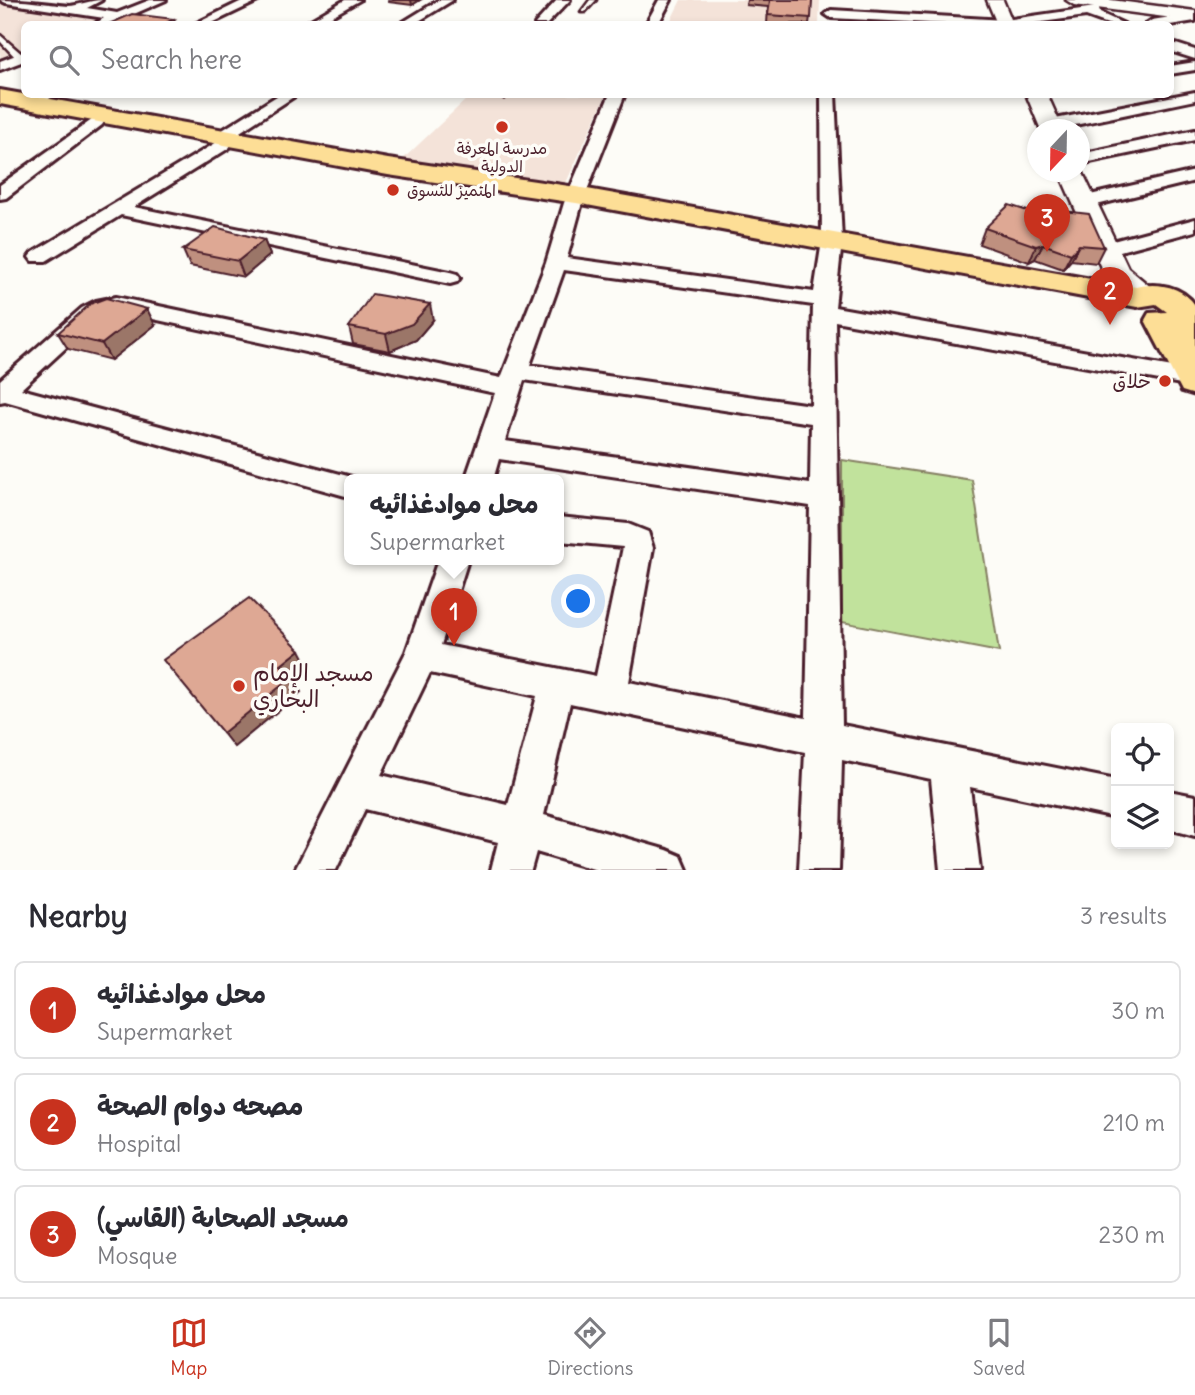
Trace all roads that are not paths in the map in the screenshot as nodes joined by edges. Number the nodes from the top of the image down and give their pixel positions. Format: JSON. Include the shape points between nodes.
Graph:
{"nodes":[{"id":1,"x":6,"y":0,"type":"edge"},
{"id":2,"x":96,"y":0,"type":"edge"},
{"id":3,"x":160,"y":0,"type":"edge"},
{"id":4,"x":254,"y":0,"type":"edge"},
{"id":5,"x":354,"y":0,"type":"edge"},
{"id":6,"x":447,"y":0,"type":"edge"},
{"id":7,"x":564,"y":0,"type":"edge"},
{"id":8,"x":593,"y":0,"type":"edge"},
{"id":9,"x":666,"y":0,"type":"edge"},
{"id":10,"x":832,"y":0,"type":"edge"},
{"id":11,"x":992,"y":4,"type":"edge"},
{"id":12,"x":1085,"y":8,"type":"edge"},
{"id":13,"x":74,"y":10,"type":"junction"},
{"id":14,"x":583,"y":12,"type":"dead end"},
{"id":15,"x":1195,"y":16,"type":"edge"},
{"id":16,"x":118,"y":17,"type":"junction"},
{"id":17,"x":831,"y":19,"type":"edge"},
{"id":18,"x":108,"y":21,"type":"edge"},
{"id":19,"x":208,"y":21,"type":"edge"},
{"id":20,"x":316,"y":21,"type":"edge"},
{"id":21,"x":411,"y":21,"type":"edge"},
{"id":22,"x":544,"y":21,"type":"edge"},
{"id":23,"x":654,"y":21,"type":"edge"},
{"id":24,"x":901,"y":21,"type":"edge"},
{"id":25,"x":1003,"y":21,"type":"edge"},
{"id":26,"x":1020,"y":21,"type":"edge"},
{"id":27,"x":1112,"y":21,"type":"edge"},
{"id":28,"x":1168,"y":21,"type":"edge"},
{"id":29,"x":0,"y":37,"type":"edge"},
{"id":30,"x":1195,"y":40,"type":"edge"},
{"id":31,"x":1174,"y":45,"type":"edge"},
{"id":32,"x":1174,"y":47,"type":"edge"},
{"id":33,"x":21,"y":55,"type":"edge"},
{"id":34,"x":1195,"y":55,"type":"edge"},
{"id":35,"x":21,"y":56,"type":"edge"},
{"id":36,"x":0,"y":66,"type":"edge"},
{"id":37,"x":1195,"y":66,"type":"edge"},
{"id":38,"x":1174,"y":70,"type":"edge"},
{"id":39,"x":1195,"y":96,"type":"edge"},
{"id":40,"x":0,"y":97,"type":"edge"},
{"id":41,"x":284,"y":98,"type":"edge"},
{"id":42,"x":616,"y":98,"type":"edge"},
{"id":43,"x":828,"y":98,"type":"edge"},
{"id":44,"x":1037,"y":98,"type":"edge"},
{"id":45,"x":41,"y":99,"type":"edge"},
{"id":46,"x":0,"y":106,"type":"edge"},
{"id":47,"x":1047,"y":119,"type":"edge"},
{"id":48,"x":1088,"y":119,"type":"edge"},
{"id":49,"x":96,"y":122,"type":"junction"},
{"id":50,"x":1195,"y":135,"type":"edge"},
{"id":51,"x":223,"y":141,"type":"junction"},
{"id":52,"x":1090,"y":157,"type":"edge"},
{"id":53,"x":1195,"y":176,"type":"edge"},
{"id":54,"x":1075,"y":182,"type":"edge"},
{"id":55,"x":0,"y":194,"type":"edge"},
{"id":56,"x":575,"y":199,"type":"junction"},
{"id":57,"x":1084,"y":202,"type":"junction"},
{"id":58,"x":118,"y":209,"type":"junction"},
{"id":59,"x":1195,"y":225,"type":"edge"},
{"id":60,"x":832,"y":246,"type":"junction"},
{"id":61,"x":1105,"y":249,"type":"junction"},
{"id":62,"x":39,"y":257,"type":"dead end"},
{"id":63,"x":556,"y":263,"type":"junction"},
{"id":64,"x":450,"y":278,"type":"dead end"},
{"id":65,"x":824,"y":306,"type":"junction"},
{"id":66,"x":1172,"y":315,"type":"edge"},
{"id":67,"x":512,"y":380,"type":"junction"},
{"id":68,"x":1194,"y":380,"type":"edge"},
{"id":69,"x":1,"y":384,"type":"edge"},
{"id":70,"x":824,"y":416,"type":"junction"},
{"id":71,"x":489,"y":448,"type":"junction"},
{"id":72,"x":481,"y":474,"type":"edge"},
{"id":73,"x":344,"y":485,"type":"edge"},
{"id":74,"x":824,"y":497,"type":"junction"},
{"id":75,"x":564,"y":529,"type":"edge"},
{"id":76,"x":451,"y":565,"type":"edge"},
{"id":77,"x":421,"y":656,"type":"junction"},
{"id":78,"x":557,"y":685,"type":"junction"},
{"id":79,"x":609,"y":695,"type":"junction"},
{"id":80,"x":824,"y":740,"type":"junction"},
{"id":81,"x":948,"y":764,"type":"junction"},
{"id":82,"x":356,"y":788,"type":"junction"},
{"id":83,"x":1111,"y":798,"type":"edge"},
{"id":84,"x":1174,"y":811,"type":"edge"},
{"id":85,"x":1195,"y":816,"type":"edge"},
{"id":86,"x":521,"y":828,"type":"junction"},
{"id":87,"x":315,"y":870,"type":"edge"},
{"id":88,"x":511,"y":870,"type":"edge"},
{"id":89,"x":667,"y":870,"type":"edge"},
{"id":90,"x":819,"y":870,"type":"edge"},
{"id":91,"x":960,"y":870,"type":"edge"}],
"edges":[{"from":1,"to":13,"type":"street"},
{"from":2,"to":13,"type":"street"},
{"from":3,"to":16,"type":"street"},
{"from":4,"to":19,"type":"street"},
{"from":5,"to":20,"type":"street"},
{"from":6,"to":21,"type":"street"},
{"from":7,"to":22,"type":"street"},
{"from":8,"to":14,"type":"lane"},
{"from":9,"to":23,"type":"street"},
{"from":10,"to":17,"type":"street"},
{"from":11,"to":25,"type":"street"},
{"from":12,"to":15,"type":"street"},
{"from":12,"to":26,"type":"street"},
{"from":12,"to":27,"type":"street"},
{"from":13,"to":16,"type":"street"},
{"from":15,"to":28,"type":"street"},
{"from":16,"to":18,"type":"street"},
{"from":17,"to":24,"type":"street"},
{"from":29,"to":33,"type":"lane"},
{"from":30,"to":31,"type":"street"},
{"from":32,"to":34,"type":"street"},
{"from":35,"to":36,"type":"street"},
{"from":37,"to":38,"type":"street"},
{"from":39,"to":48,"type":"street"},
{"from":40,"to":45,"type":"main road"},
{"from":41,"to":51,"type":"street"},
{"from":42,"to":56,"type":"street"},
{"from":43,"to":60,"type":"street"},
{"from":44,"to":47,"type":"street"},
{"from":45,"to":51,"type":"main road"},
{"from":46,"to":49,"type":"main road"},
{"from":49,"to":51,"type":"main road"},
{"from":49,"to":55,"type":"street"},
{"from":50,"to":52,"type":"street"},
{"from":51,"to":56,"type":"main road","via":[[393,178]]},
{"from":51,"to":58,"type":"street"},
{"from":53,"to":57,"type":"street"},
{"from":54,"to":57,"type":"street"},
{"from":56,"to":60,"type":"main road"},
{"from":56,"to":63,"type":"street"},
{"from":57,"to":61,"type":"street"},
{"from":58,"to":62,"type":"street"},
{"from":58,"to":64,"type":"street"},
{"from":59,"to":61,"type":"street"},
{"from":60,"to":65,"type":"street"},
{"from":60,"to":66,"type":"main road"},
{"from":61,"to":66,"type":"street","via":[[1116,273]]},
{"from":63,"to":65,"type":"street"},
{"from":63,"to":67,"type":"street"},
{"from":65,"to":68,"type":"street"},
{"from":65,"to":70,"type":"street"},
{"from":66,"to":68,"type":"main road"},
{"from":67,"to":69,"type":"street","via":[[116,304],[90,313],[27,369]]},
{"from":67,"to":70,"type":"street"},
{"from":67,"to":71,"type":"street"},
{"from":69,"to":73,"type":"street"},
{"from":70,"to":74,"type":"street"},
{"from":71,"to":72,"type":"street"},
{"from":71,"to":74,"type":"street"},
{"from":74,"to":80,"type":"street"},
{"from":75,"to":79,"type":"street","via":[[637,540]]},
{"from":76,"to":77,"type":"street"},
{"from":77,"to":78,"type":"street"},
{"from":77,"to":82,"type":"street"},
{"from":78,"to":79,"type":"street"},
{"from":78,"to":86,"type":"street"},
{"from":79,"to":80,"type":"street"},
{"from":80,"to":81,"type":"street"},
{"from":80,"to":90,"type":"street"},
{"from":81,"to":83,"type":"street"},
{"from":81,"to":91,"type":"street"},
{"from":82,"to":86,"type":"street"},
{"from":82,"to":87,"type":"street"},
{"from":84,"to":85,"type":"street"},
{"from":86,"to":88,"type":"street"},
{"from":86,"to":89,"type":"street"}]}
